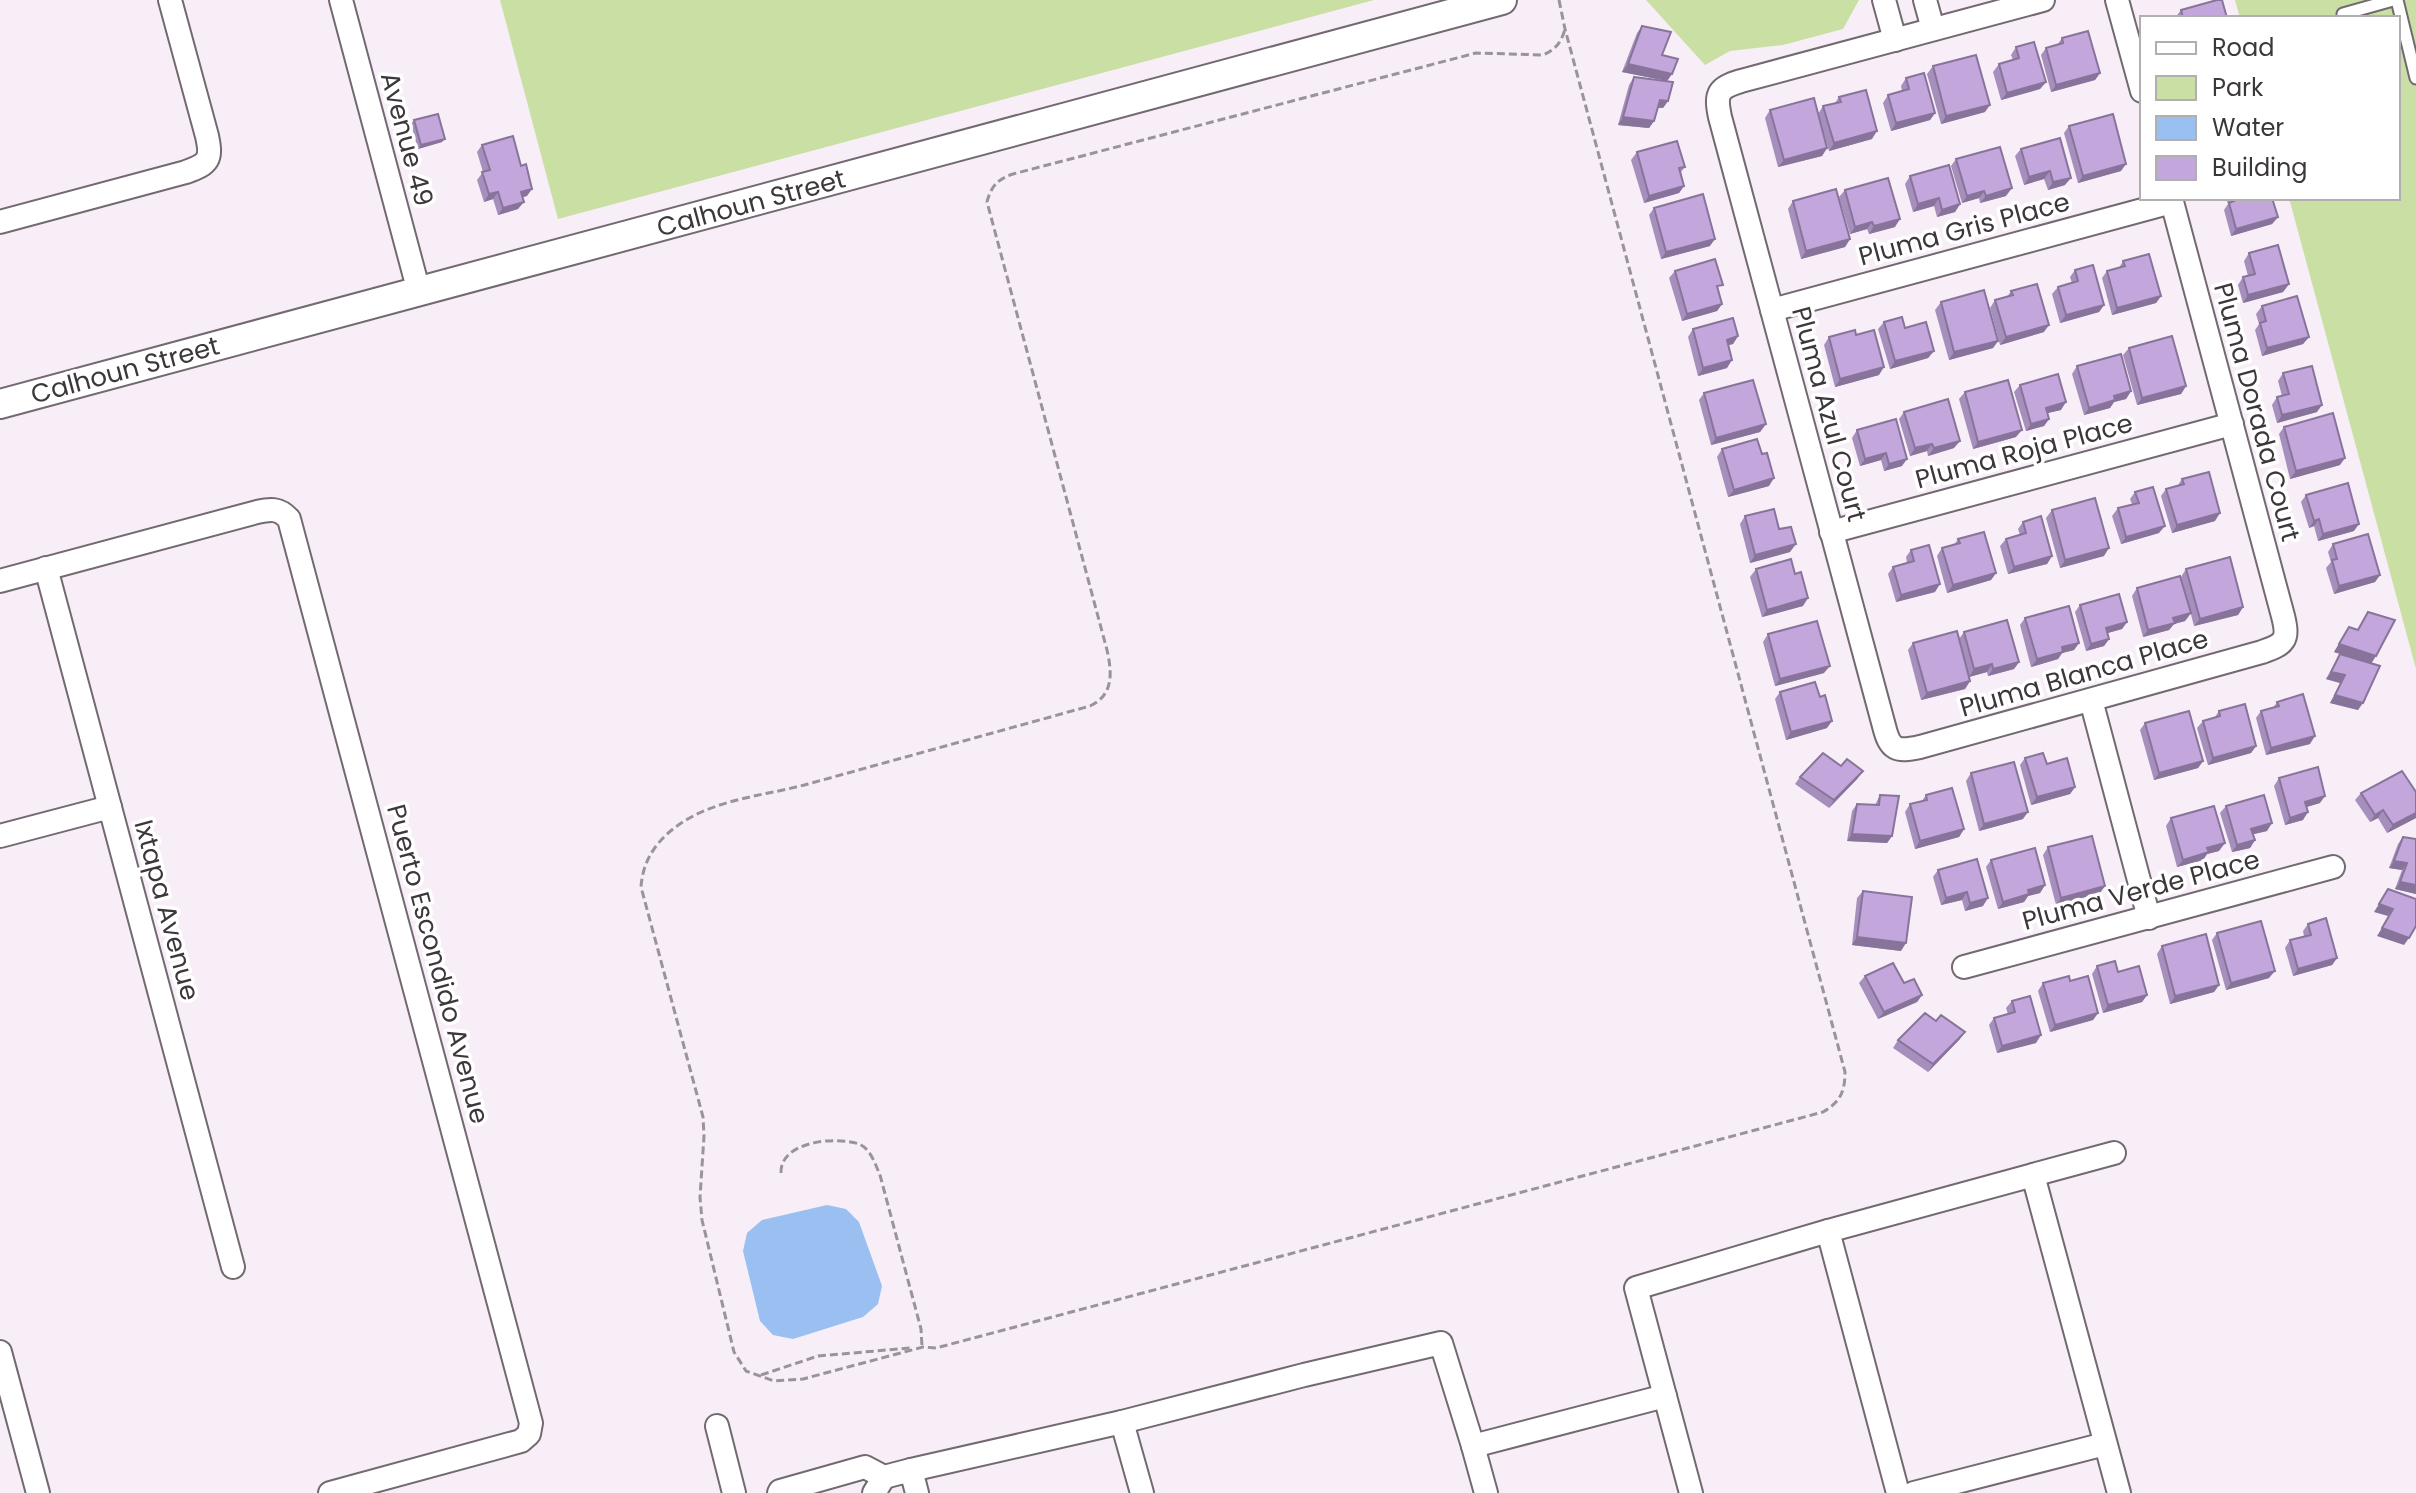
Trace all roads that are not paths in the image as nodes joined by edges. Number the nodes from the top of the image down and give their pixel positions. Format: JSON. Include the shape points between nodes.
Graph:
{"nodes":[{"id":1,"x":170,"y":0,"type":"edge"},
{"id":2,"x":341,"y":0,"type":"edge"},
{"id":3,"x":1502,"y":0,"type":"edge"},
{"id":4,"x":1884,"y":0,"type":"edge"},
{"id":5,"x":1925,"y":0,"type":"edge"},
{"id":6,"x":2043,"y":0,"type":"edge"},
{"id":7,"x":2117,"y":0,"type":"edge"},
{"id":8,"x":2395,"y":0,"type":"edge"},
{"id":9,"x":2343,"y":14,"type":"dead end"},
{"id":10,"x":2400,"y":19,"type":"edge"},
{"id":11,"x":1933,"y":29,"type":"junction"},
{"id":12,"x":1895,"y":40,"type":"junction"},
{"id":13,"x":2416,"y":78,"type":"edge"},
{"id":14,"x":2140,"y":84,"type":"edge"},
{"id":15,"x":2171,"y":200,"type":"edge"},
{"id":16,"x":0,"y":222,"type":"edge"},
{"id":17,"x":419,"y":292,"type":"junction"},
{"id":18,"x":1772,"y":310,"type":"junction"},
{"id":19,"x":0,"y":404,"type":"edge"},
{"id":20,"x":2232,"y":424,"type":"junction"},
{"id":21,"x":1831,"y":532,"type":"junction"},
{"id":22,"x":46,"y":568,"type":"junction"},
{"id":23,"x":0,"y":581,"type":"edge"},
{"id":24,"x":2284,"y":641,"type":"joint"},
{"id":25,"x":2091,"y":700,"type":"junction"},
{"id":26,"x":1895,"y":748,"type":"joint"},
{"id":27,"x":110,"y":807,"type":"junction"},
{"id":28,"x":0,"y":836,"type":"edge"},
{"id":29,"x":2333,"y":867,"type":"dead end"},
{"id":30,"x":2149,"y":918,"type":"junction"},
{"id":31,"x":1964,"y":967,"type":"dead end"},
{"id":32,"x":2114,"y":1153,"type":"dead end"},
{"id":33,"x":2033,"y":1175,"type":"junction"},
{"id":34,"x":1828,"y":1231,"type":"junction"},
{"id":35,"x":233,"y":1267,"type":"dead end"},
{"id":36,"x":0,"y":1352,"type":"edge"},
{"id":37,"x":1665,"y":1396,"type":"junction"},
{"id":38,"x":1122,"y":1422,"type":"junction"},
{"id":39,"x":717,"y":1426,"type":"dead end"},
{"id":40,"x":2105,"y":1444,"type":"junction"},
{"id":41,"x":1473,"y":1446,"type":"junction"},
{"id":42,"x":911,"y":1470,"type":"junction"},
{"id":43,"x":830,"y":1485,"type":"edge"},
{"id":44,"x":879,"y":1485,"type":"edge"},
{"id":45,"x":38,"y":1493,"type":"edge"},
{"id":46,"x":330,"y":1493,"type":"edge"},
{"id":47,"x":734,"y":1493,"type":"edge"},
{"id":48,"x":779,"y":1493,"type":"edge"},
{"id":49,"x":917,"y":1493,"type":"edge"},
{"id":50,"x":1142,"y":1493,"type":"edge"},
{"id":51,"x":1486,"y":1493,"type":"edge"},
{"id":52,"x":1691,"y":1493,"type":"edge"},
{"id":53,"x":1898,"y":1493,"type":"edge"},
{"id":54,"x":1914,"y":1493,"type":"edge"},
{"id":55,"x":2119,"y":1493,"type":"edge"}],
"edges":[{"from":1,"to":16,"type":"street","via":[[207,136],[208,160],[186,172]]},
{"from":2,"to":17,"type":"street","name":"Avenue 49"},
{"from":3,"to":17,"type":"street","name":"Calhoun Street"},
{"from":4,"to":12,"type":"street"},
{"from":5,"to":11,"type":"street"},
{"from":6,"to":11,"type":"street"},
{"from":7,"to":14,"type":"street"},
{"from":8,"to":9,"type":"lane"},
{"from":10,"to":13,"type":"lane"},
{"from":11,"to":12,"type":"street"},
{"from":12,"to":18,"type":"street","name":"Pluma Azul Court","via":[[1727,85],[1719,92],[1720,117]]},
{"from":15,"to":18,"type":"street","name":"Pluma Gris Place"},
{"from":15,"to":20,"type":"street","name":"Pluma Dorada Court"},
{"from":17,"to":19,"type":"street","name":"Calhoun Street"},
{"from":18,"to":21,"type":"street","name":"Pluma Azul Court"},
{"from":20,"to":21,"type":"street","name":"Pluma Roja Place"},
{"from":20,"to":24,"type":"street","name":"Pluma Dorada Court","via":[[2283,616]]},
{"from":21,"to":26,"type":"street","name":"Pluma Azul Court","via":[[1888,740]]},
{"from":22,"to":23,"type":"street"},
{"from":22,"to":27,"type":"street","name":"Ixtapa Avenue"},
{"from":22,"to":46,"type":"street","name":"Puerto Escondido Avenue","via":[[271,509],[289,519],[531,1423],[521,1441]]},
{"from":24,"to":25,"type":"street","name":"Pluma Blanca Place","via":[[2262,652]]},
{"from":25,"to":26,"type":"street","name":"Pluma Blanca Place","via":[[1920,747]]},
{"from":25,"to":30,"type":"street"},
{"from":27,"to":28,"type":"street"},
{"from":27,"to":35,"type":"street","name":"Ixtapa Avenue"},
{"from":29,"to":30,"type":"street","name":"Pluma Verde Place"},
{"from":30,"to":31,"type":"street","name":"Pluma Verde Place"},
{"from":32,"to":33,"type":"street"},
{"from":33,"to":34,"type":"street"},
{"from":33,"to":40,"type":"street"},
{"from":34,"to":37,"type":"street","via":[[1636,1288]]},
{"from":34,"to":53,"type":"street"},
{"from":36,"to":45,"type":"street"},
{"from":37,"to":41,"type":"street"},
{"from":37,"to":52,"type":"street"},
{"from":38,"to":41,"type":"street","via":[[1441,1343]]},
{"from":38,"to":42,"type":"street"},
{"from":38,"to":50,"type":"street"},
{"from":39,"to":47,"type":"street"},
{"from":40,"to":54,"type":"street"},
{"from":40,"to":55,"type":"street"},
{"from":41,"to":51,"type":"street"},
{"from":42,"to":44,"type":"street"},
{"from":42,"to":49,"type":"street"},
{"from":43,"to":44,"type":"street","via":[[865,1467]]},
{"from":43,"to":48,"type":"street"}]}
